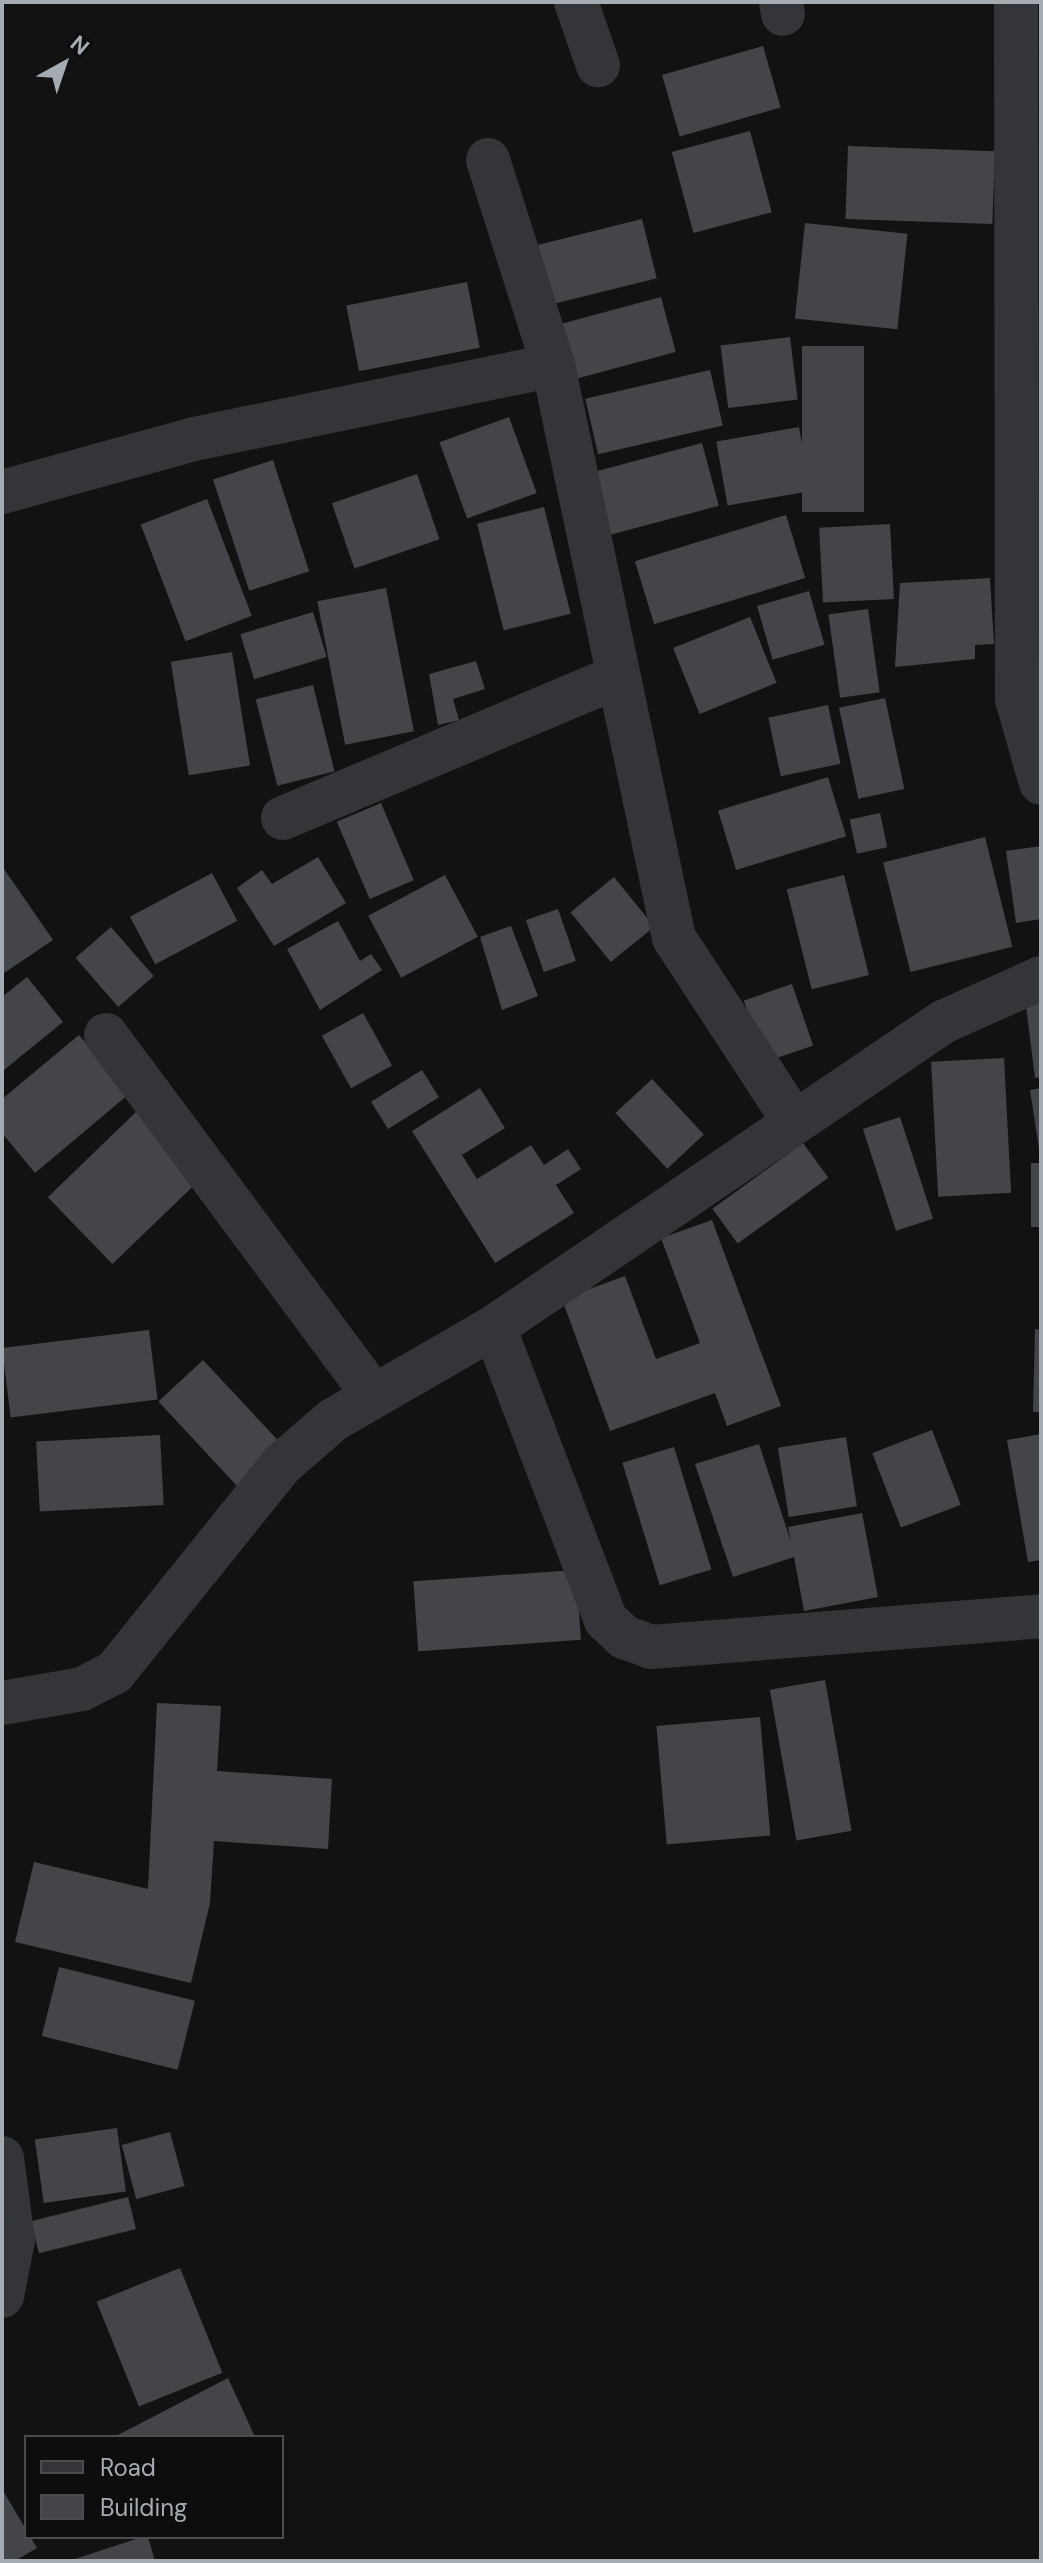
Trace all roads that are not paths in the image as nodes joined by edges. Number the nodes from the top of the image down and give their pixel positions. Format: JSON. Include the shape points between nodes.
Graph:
{"nodes":[{"id":1,"x":576,"y":2,"type":"edge"},
{"id":2,"x":1016,"y":2,"type":"edge"},
{"id":3,"x":598,"y":65,"type":"dead end"},
{"id":4,"x":488,"y":160,"type":"dead end"},
{"id":5,"x":1026,"y":325,"type":"edge"},
{"id":6,"x":553,"y":365,"type":"junction"},
{"id":7,"x":2,"y":492,"type":"edge"},
{"id":8,"x":616,"y":677,"type":"junction"},
{"id":9,"x":1041,"y":783,"type":"edge"},
{"id":10,"x":283,"y":818,"type":"dead end"},
{"id":11,"x":1041,"y":978,"type":"edge"},
{"id":12,"x":106,"y":1035,"type":"dead end"},
{"id":13,"x":793,"y":1120,"type":"junction"},
{"id":14,"x":494,"y":1327,"type":"junction"},
{"id":15,"x":372,"y":1393,"type":"junction"},
{"id":16,"x":1041,"y":1616,"type":"edge"},
{"id":17,"x":2,"y":1703,"type":"edge"},
{"id":18,"x":2,"y":2158,"type":"edge"},
{"id":19,"x":2,"y":2296,"type":"edge"}],
"edges":[{"from":1,"to":3,"type":"street"},
{"from":2,"to":5,"type":"street"},
{"from":4,"to":6,"type":"street"},
{"from":5,"to":9,"type":"street","via":[[1017,699]]},
{"from":6,"to":7,"type":"street","via":[[194,439]]},
{"from":6,"to":8,"type":"street"},
{"from":8,"to":10,"type":"street"},
{"from":8,"to":13,"type":"street","via":[[674,938]]},
{"from":11,"to":13,"type":"street","via":[[943,1022]]},
{"from":12,"to":15,"type":"street"},
{"from":13,"to":14,"type":"street"},
{"from":14,"to":15,"type":"street"},
{"from":14,"to":16,"type":"street","via":[[606,1620],[624,1637],[651,1647]]},
{"from":15,"to":17,"type":"street","via":[[281,1465],[114,1673],[82,1689]]},
{"from":18,"to":19,"type":"street","via":[[13,2240]]}]}
